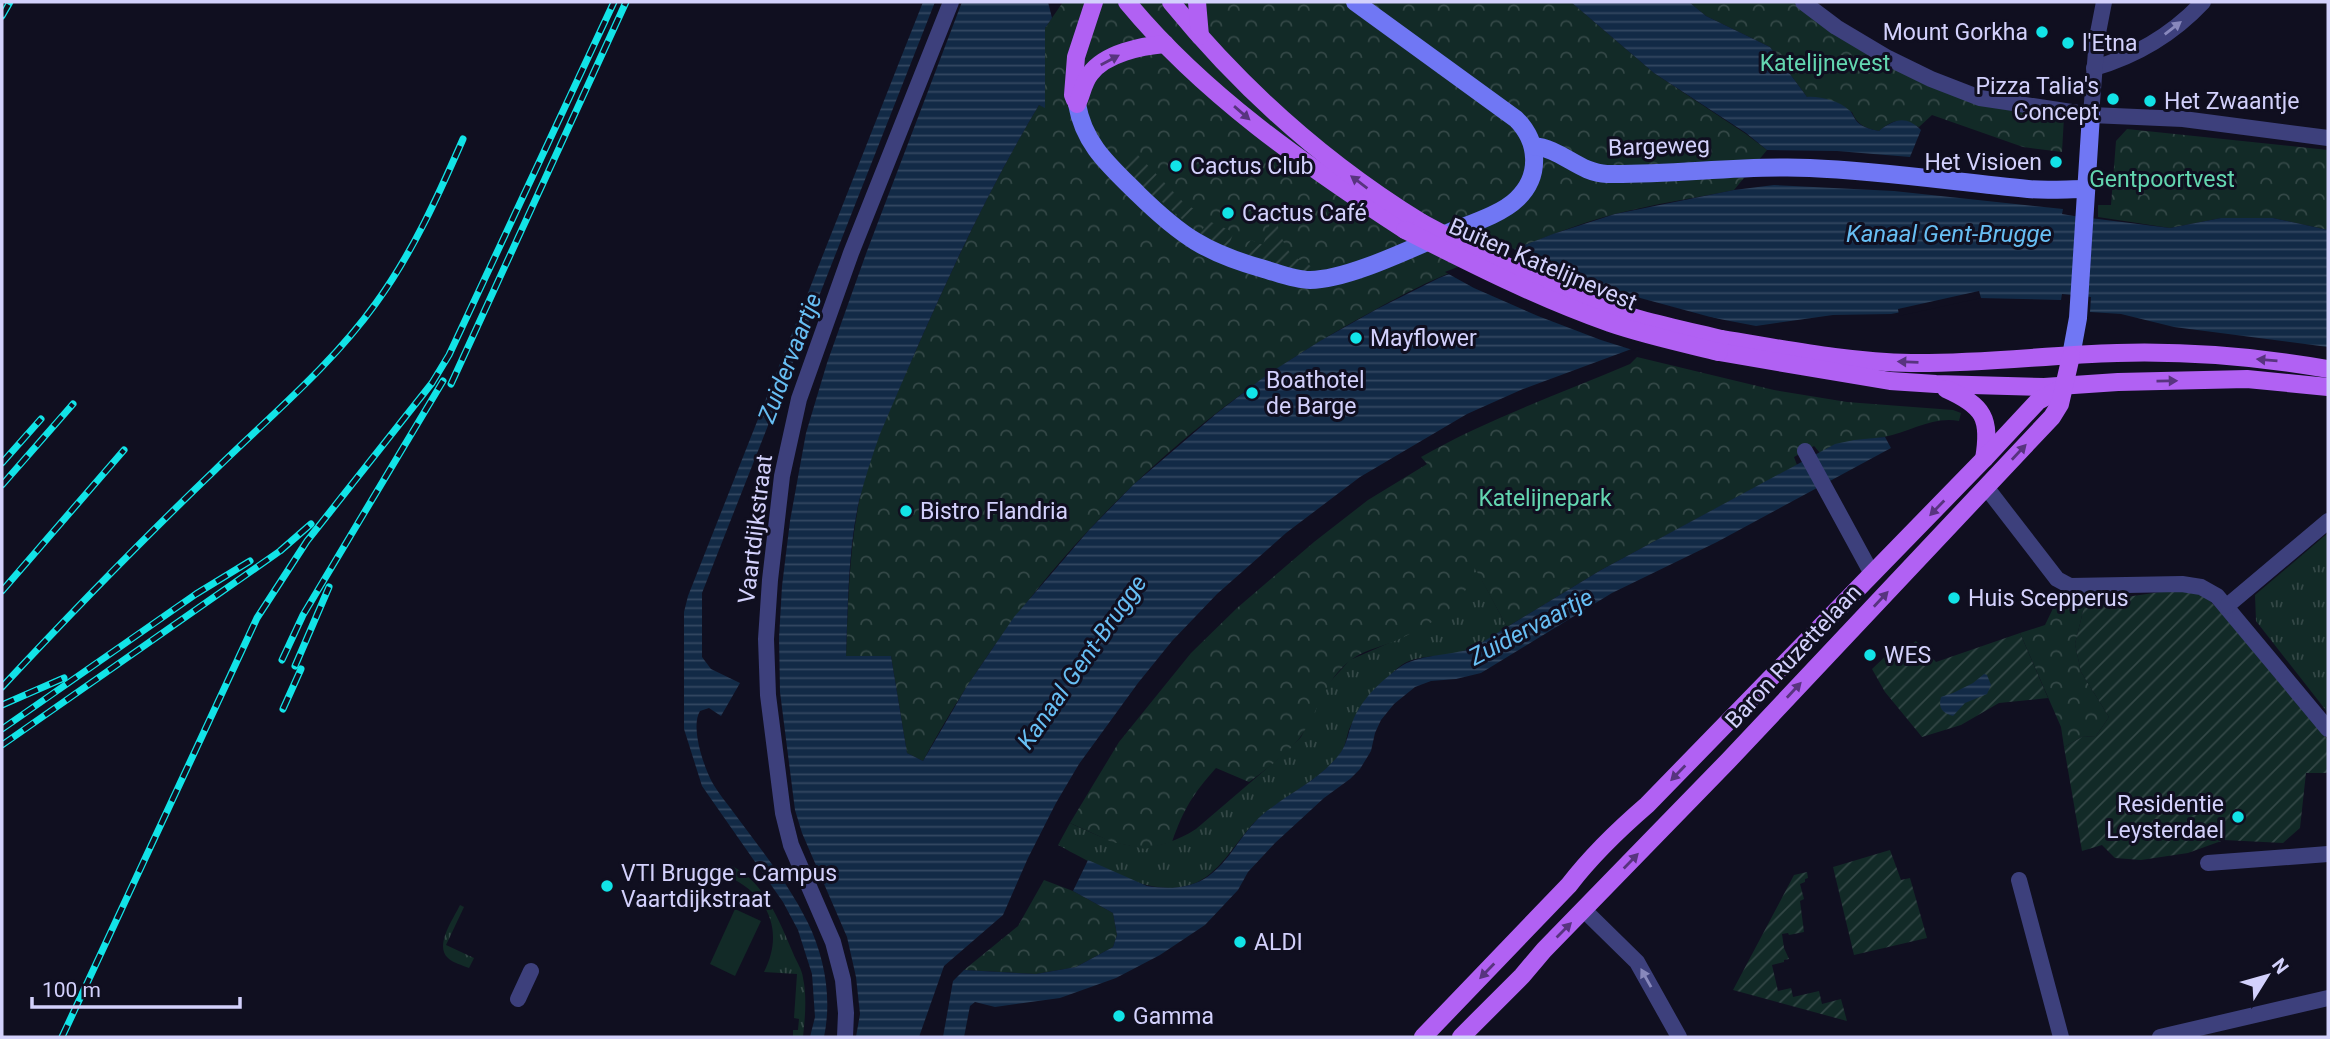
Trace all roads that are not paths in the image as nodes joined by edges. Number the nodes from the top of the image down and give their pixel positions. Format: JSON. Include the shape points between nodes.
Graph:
{"nodes":[{"id":1,"x":951,"y":2,"type":"edge"},
{"id":2,"x":1094,"y":2,"type":"edge"},
{"id":3,"x":1127,"y":2,"type":"edge"},
{"id":4,"x":1171,"y":2,"type":"edge"},
{"id":5,"x":1197,"y":2,"type":"edge"},
{"id":6,"x":1355,"y":2,"type":"edge"},
{"id":7,"x":1803,"y":2,"type":"edge"},
{"id":8,"x":2104,"y":2,"type":"edge"},
{"id":9,"x":2203,"y":2,"type":"edge"},
{"id":10,"x":1200,"y":36,"type":"junction"},
{"id":11,"x":1166,"y":44,"type":"junction"},
{"id":12,"x":2094,"y":68,"type":"junction"},
{"id":13,"x":1077,"y":104,"type":"junction"},
{"id":14,"x":2091,"y":115,"type":"junction"},
{"id":15,"x":2328,"y":138,"type":"edge"},
{"id":16,"x":1533,"y":146,"type":"junction"},
{"id":17,"x":2081,"y":189,"type":"junction"},
{"id":18,"x":1414,"y":227,"type":"junction"},
{"id":19,"x":1720,"y":345,"type":"junction"},
{"id":20,"x":2071,"y":356,"type":"junction"},
{"id":21,"x":2328,"y":369,"type":"edge"},
{"id":22,"x":1936,"y":384,"type":"junction"},
{"id":23,"x":2064,"y":387,"type":"junction"},
{"id":24,"x":2328,"y":387,"type":"edge"},
{"id":25,"x":1805,"y":452,"type":"dead end"},
{"id":26,"x":1984,"y":459,"type":"junction"},
{"id":27,"x":1986,"y":487,"type":"junction"},
{"id":28,"x":2328,"y":521,"type":"edge"},
{"id":29,"x":1872,"y":574,"type":"junction"},
{"id":30,"x":2227,"y":606,"type":"junction"},
{"id":31,"x":2328,"y":729,"type":"edge"},
{"id":32,"x":2328,"y":855,"type":"edge"},
{"id":33,"x":2208,"y":863,"type":"dead end"},
{"id":34,"x":2019,"y":880,"type":"dead end"},
{"id":35,"x":1555,"y":900,"type":"junction"},
{"id":36,"x":1584,"y":910,"type":"junction"},
{"id":37,"x":531,"y":971,"type":"dead end"},
{"id":38,"x":2328,"y":998,"type":"edge"},
{"id":39,"x":518,"y":999,"type":"dead end"},
{"id":40,"x":1458,"y":1001,"type":"junction"},
{"id":41,"x":1465,"y":1035,"type":"edge"},
{"id":42,"x":845,"y":1037,"type":"edge"},
{"id":43,"x":1423,"y":1037,"type":"edge"},
{"id":44,"x":1679,"y":1037,"type":"edge"},
{"id":45,"x":2061,"y":1037,"type":"edge"},
{"id":46,"x":2160,"y":1037,"type":"edge"}],
"edges":[{"from":1,"to":42,"type":"street","name":"Vaartdijkstraat","via":[[851,253],[799,399],[782,476],[771,568],[768,681],[783,813],[834,942],[843,980]]},
{"from":2,"to":13,"type":"main road","via":[[1076,57],[1073,95]]},
{"from":3,"to":11,"type":"main road","name":"Buiten Katelijnevest"},
{"from":4,"to":10,"type":"main road","name":"Buiten Katelijnevest"},
{"from":5,"to":10,"type":"main road"},
{"from":6,"to":16,"type":"street","via":[[1516,120]]},
{"from":7,"to":14,"type":"street","via":[[1836,27],[1931,79],[1980,98]]},
{"from":8,"to":12,"type":"street"},
{"from":12,"to":9,"type":"street","one_way":true,"via":[[2147,48]]},
{"from":18,"to":10,"type":"main road","name":"Buiten Katelijnevest","one_way":true,"via":[[1264,104]]},
{"from":13,"to":11,"type":"main road","one_way":true,"via":[[1091,72],[1105,61],[1138,47]]},
{"from":11,"to":18,"type":"main road","name":"Buiten Katelijnevest","one_way":true,"via":[[1249,119],[1327,177]]},
{"from":12,"to":14,"type":"street"},
{"from":13,"to":16,"type":"street","via":[[1086,137],[1096,151],[1180,232],[1231,259],[1310,280],[1345,274],[1515,202],[1531,178]]},
{"from":14,"to":15,"type":"street","via":[[2183,119]]},
{"from":14,"to":17,"type":"street","name":"Baron Ruzettelaan","via":[[2090,136],[2078,144]]},
{"from":16,"to":17,"type":"street","name":"Bargeweg","via":[[1606,174],[1805,168],[2029,189]]},
{"from":17,"to":20,"type":"street","name":"Baron Ruzettelaan","via":[[2084,218]]},
{"from":18,"to":19,"type":"main road","name":"Buiten Katelijnevest","bridge":true,"via":[[1584,300]]},
{"from":20,"to":19,"type":"main road","name":"Buiten Katelijnevest","one_way":true,"via":[[1911,363]]},
{"from":19,"to":22,"type":"main road","name":"Buiten Katelijnevest","via":[[1890,381]]},
{"from":21,"to":20,"type":"main road","name":"Buiten Katelijnevest","one_way":true,"via":[[2217,356]]},
{"from":20,"to":23,"type":"main road","name":"Baron Ruzettelaan"},
{"from":22,"to":23,"type":"main road","name":"Buiten Katelijnevest"},
{"from":22,"to":26,"type":"main road","via":[[1979,409],[1989,434]]},
{"from":23,"to":24,"type":"main road","name":"Buiten Katelijnevest","one_way":true,"via":[[2247,379]]},
{"from":23,"to":26,"type":"main road","name":"Baron Ruzettelaan","via":[[2024,413]]},
{"from":27,"to":23,"type":"main road","name":"Baron Ruzettelaan","one_way":true,"via":[[2052,417]]},
{"from":25,"to":29,"type":"street"},
{"from":26,"to":29,"type":"main road","name":"Baron Ruzettelaan","one_way":true},
{"from":27,"to":30,"type":"street","via":[[2063,583],[2182,584],[2201,587]]},
{"from":36,"to":27,"type":"main road","name":"Baron Ruzettelaan","one_way":true},
{"from":28,"to":30,"type":"street"},
{"from":29,"to":35,"type":"main road","name":"Baron Ruzettelaan","one_way":true,"via":[[1647,805],[1627,837],[1596,869]]},
{"from":30,"to":31,"type":"street"},
{"from":32,"to":33,"type":"street"},
{"from":34,"to":45,"type":"street"},
{"from":35,"to":36,"type":"main road","via":[[1569,897]]},
{"from":35,"to":40,"type":"main road","name":"Baron Ruzettelaan","one_way":true},
{"from":41,"to":36,"type":"main road","name":"Baron Ruzettelaan","one_way":true},
{"from":44,"to":36,"type":"street","one_way":true,"via":[[1637,962]]},
{"from":37,"to":39,"type":"street"},
{"from":38,"to":46,"type":"street"},
{"from":40,"to":41,"type":"main road"},
{"from":40,"to":43,"type":"main road","name":"Baron Ruzettelaan"}]}
